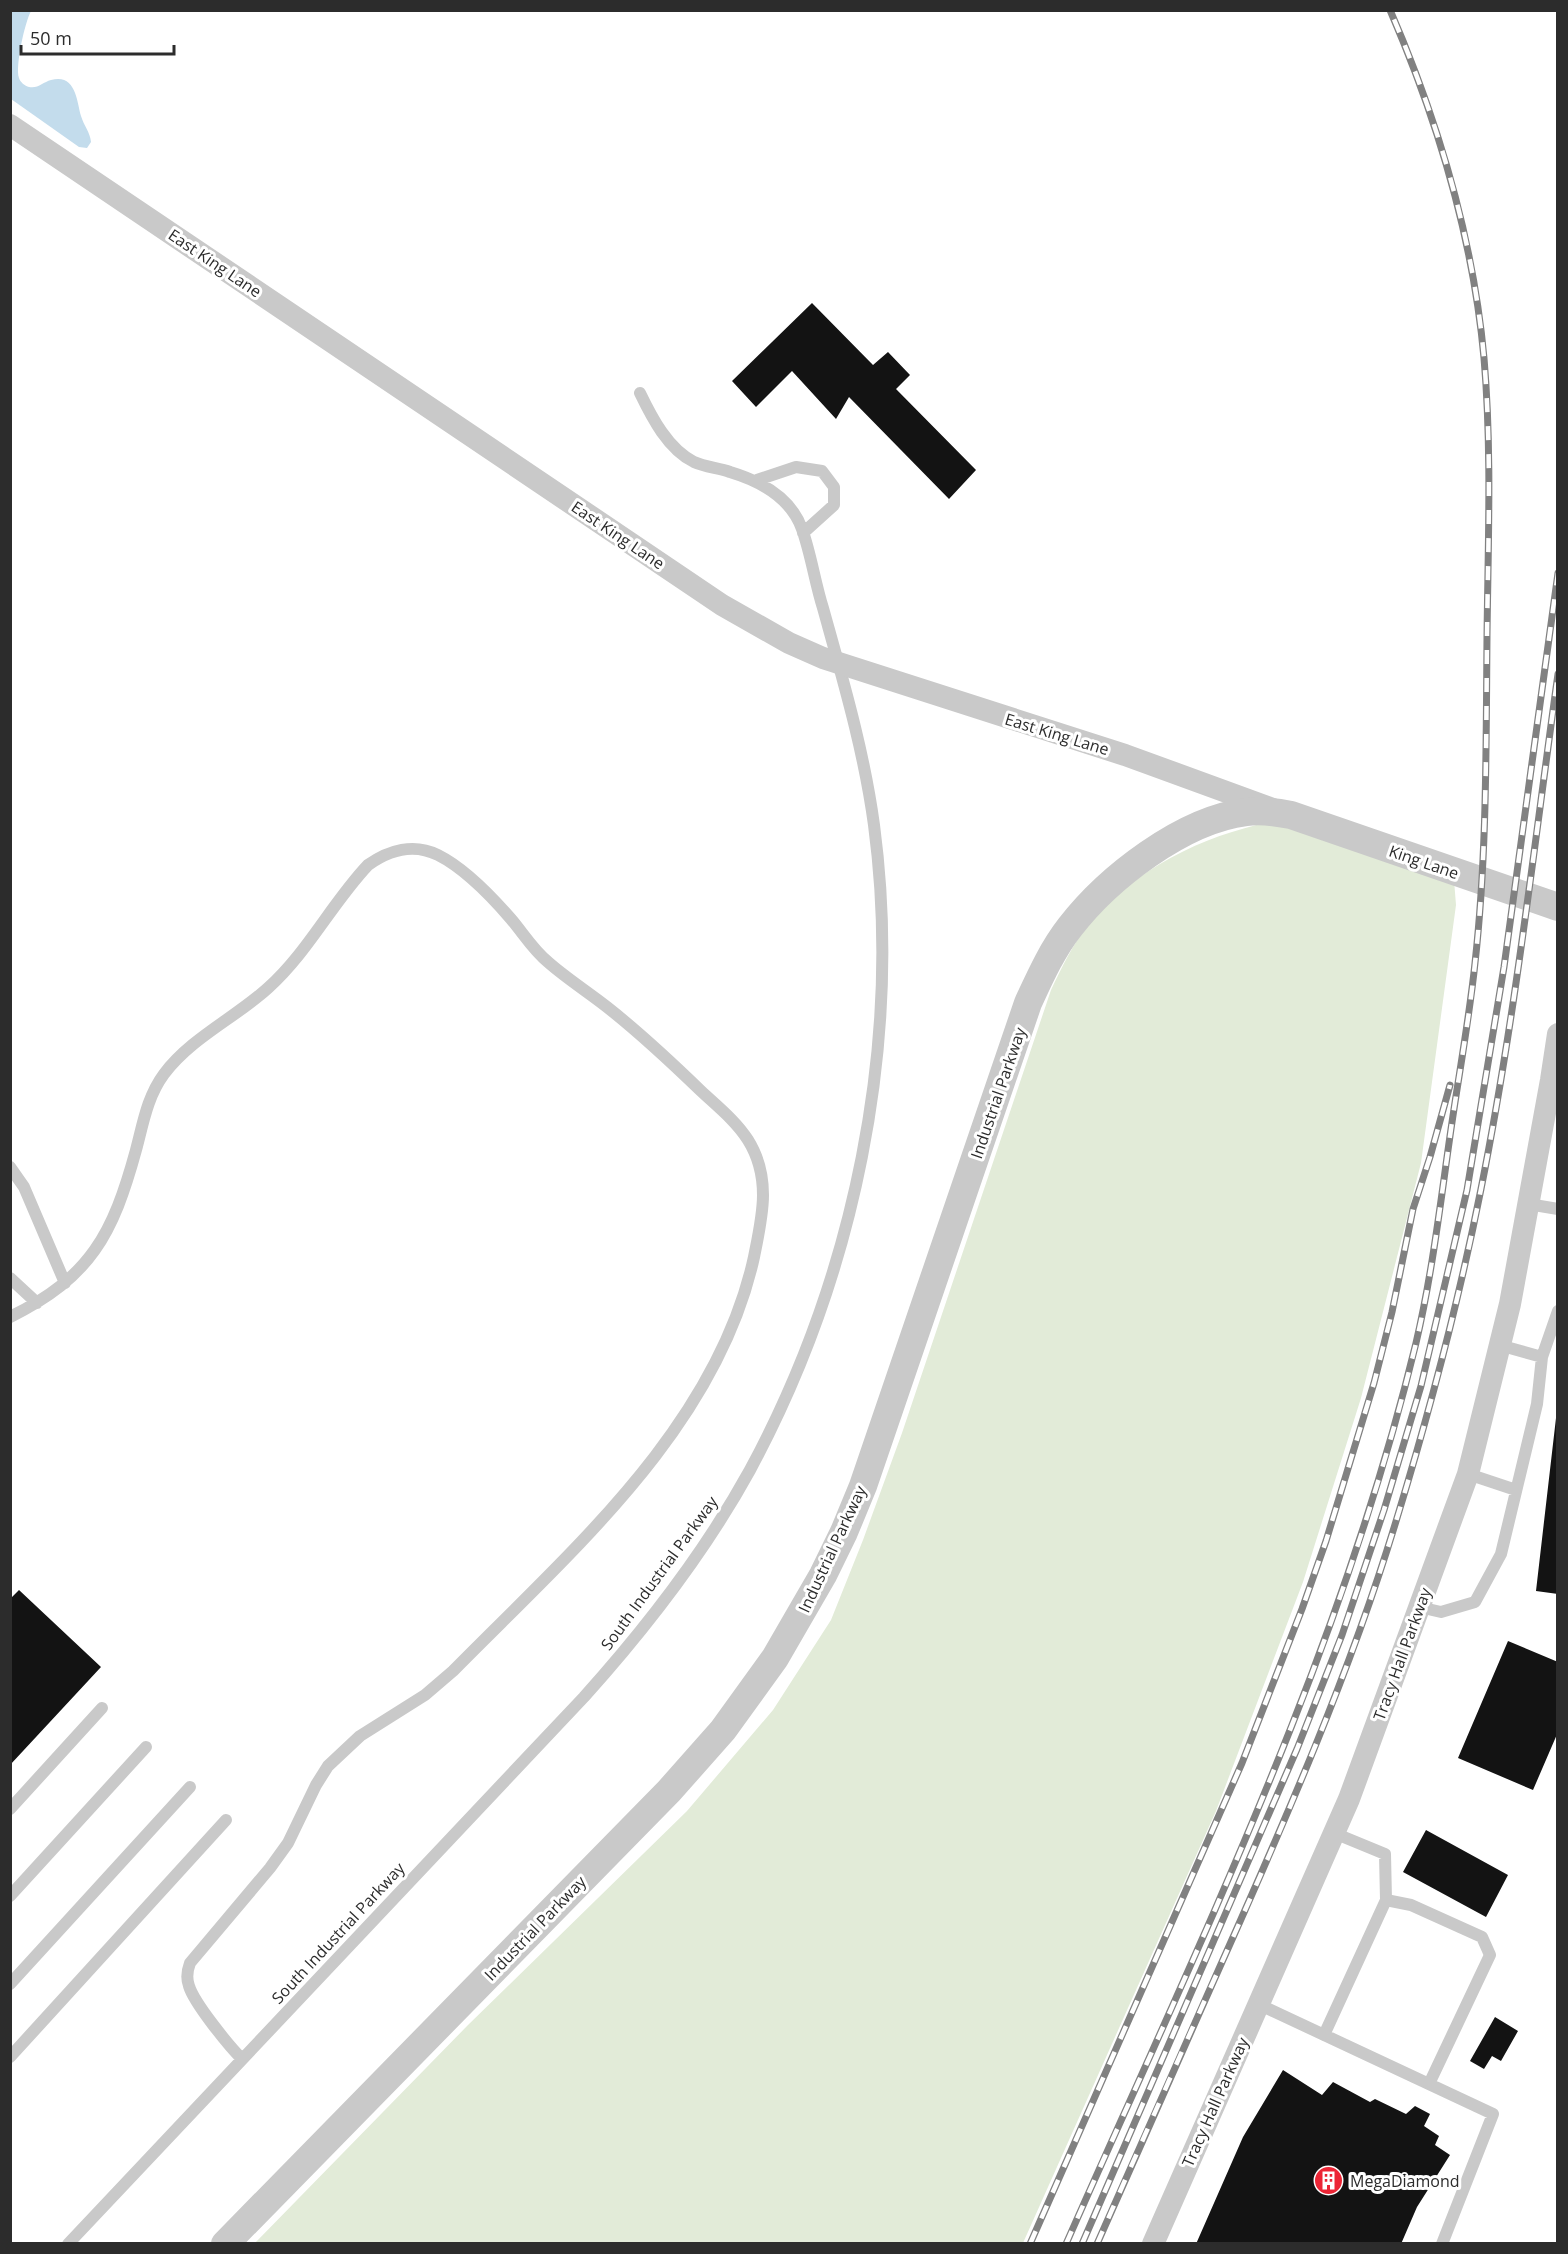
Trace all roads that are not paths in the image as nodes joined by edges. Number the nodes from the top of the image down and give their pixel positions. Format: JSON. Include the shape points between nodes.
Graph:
{"nodes":[{"id":1,"x":10,"y":125,"type":"edge"},
{"id":2,"x":640,"y":393,"type":"dead end"},
{"id":3,"x":757,"y":480,"type":"junction"},
{"id":4,"x":803,"y":533,"type":"junction"},
{"id":5,"x":840,"y":664,"type":"junction"},
{"id":6,"x":1291,"y":815,"type":"junction"},
{"id":7,"x":1557,"y":907,"type":"edge"},
{"id":8,"x":1557,"y":1034,"type":"edge"},
{"id":9,"x":10,"y":1167,"type":"edge"},
{"id":10,"x":1528,"y":1204,"type":"junction"},
{"id":11,"x":1557,"y":1209,"type":"edge"},
{"id":12,"x":10,"y":1278,"type":"edge"},
{"id":13,"x":65,"y":1283,"type":"junction"},
{"id":14,"x":37,"y":1303,"type":"junction"},
{"id":15,"x":1557,"y":1311,"type":"edge"},
{"id":16,"x":10,"y":1317,"type":"edge"},
{"id":17,"x":1499,"y":1345,"type":"junction"},
{"id":18,"x":1542,"y":1357,"type":"junction"},
{"id":19,"x":1468,"y":1474,"type":"junction"},
{"id":20,"x":1516,"y":1490,"type":"junction"},
{"id":21,"x":1419,"y":1607,"type":"junction"},
{"id":22,"x":102,"y":1708,"type":"dead end"},
{"id":23,"x":146,"y":1747,"type":"dead end"},
{"id":24,"x":190,"y":1787,"type":"dead end"},
{"id":25,"x":10,"y":1809,"type":"edge"},
{"id":26,"x":226,"y":1820,"type":"dead end"},
{"id":27,"x":1334,"y":1833,"type":"junction"},
{"id":28,"x":10,"y":1896,"type":"edge"},
{"id":29,"x":1386,"y":1900,"type":"junction"},
{"id":30,"x":10,"y":1984,"type":"edge"},
{"id":31,"x":1258,"y":2004,"type":"junction"},
{"id":32,"x":1324,"y":2035,"type":"junction"},
{"id":33,"x":10,"y":2057,"type":"edge"},
{"id":34,"x":242,"y":2060,"type":"junction"},
{"id":35,"x":1429,"y":2084,"type":"junction"},
{"id":36,"x":68,"y":2244,"type":"edge"},
{"id":37,"x":225,"y":2244,"type":"edge"},
{"id":38,"x":1153,"y":2244,"type":"edge"},
{"id":39,"x":1442,"y":2244,"type":"edge"}],
"edges":[{"from":1,"to":5,"type":"street","name":"East King Lane","via":[[722,605],[789,643]]},
{"from":2,"to":3,"type":"lane","via":[[655,425],[693,461]]},
{"from":3,"to":4,"type":"lane","name":"South Industrial Parkway","via":[[788,506]]},
{"from":3,"to":4,"type":"lane","via":[[796,467],[822,471],[834,487],[834,505]]},
{"from":4,"to":5,"type":"lane","name":"South Industrial Parkway"},
{"from":5,"to":6,"type":"street","name":"East King Lane","via":[[1125,755]]},
{"from":5,"to":34,"type":"lane","name":"South Industrial Parkway","via":[[874,828],[880,909],[879,1033],[868,1125],[846,1224],[824,1299],[794,1378],[729,1505],[616,1662]]},
{"from":6,"to":7,"type":"street","name":"King Lane"},
{"from":6,"to":37,"type":"street","name":"Industrial Parkway","via":[[1261,811],[1232,814],[1179,836],[1116,879],[1070,928],[1028,1003],[859,1495],[823,1575],[775,1658],[723,1730],[669,1791]]},
{"from":8,"to":10,"type":"street","name":"Tracy Hall Parkway"},
{"from":9,"to":13,"type":"lane","via":[[24,1187]]},
{"from":10,"to":11,"type":"lane"},
{"from":10,"to":17,"type":"street","name":"Tracy Hall Parkway"},
{"from":12,"to":14,"type":"lane"},
{"from":13,"to":14,"type":"lane"},
{"from":13,"to":34,"type":"lane","via":[[87,1261],[110,1226],[126,1187],[149,1101],[162,1077],[180,1056],[252,1002],[284,972],[368,865],[399,850],[438,855],[478,885],[548,963],[610,1009],[734,1122],[759,1166],[762,1210],[741,1305],[717,1362],[667,1440],[609,1511],[453,1671],[425,1695],[360,1736],[328,1766],[288,1843],[190,1963],[187,1979],[191,1992]]},
{"from":14,"to":16,"type":"lane"},
{"from":15,"to":18,"type":"lane"},
{"from":17,"to":18,"type":"lane"},
{"from":17,"to":19,"type":"street","name":"Tracy Hall Parkway"},
{"from":18,"to":20,"type":"lane","via":[[1537,1404]]},
{"from":19,"to":20,"type":"lane"},
{"from":19,"to":21,"type":"street","name":"Tracy Hall Parkway"},
{"from":20,"to":21,"type":"lane","via":[[1501,1554],[1475,1602],[1441,1612]]},
{"from":21,"to":27,"type":"street","name":"Tracy Hall Parkway"},
{"from":22,"to":25,"type":"lane"},
{"from":23,"to":28,"type":"lane"},
{"from":24,"to":30,"type":"lane"},
{"from":26,"to":33,"type":"lane"},
{"from":27,"to":29,"type":"lane","via":[[1385,1854]]},
{"from":27,"to":31,"type":"street","name":"Tracy Hall Parkway"},
{"from":29,"to":32,"type":"lane"},
{"from":29,"to":35,"type":"lane","via":[[1411,1905],[1482,1937],[1490,1955]]},
{"from":31,"to":32,"type":"lane"},
{"from":31,"to":38,"type":"street","name":"Tracy Hall Parkway"},
{"from":32,"to":35,"type":"lane"},
{"from":34,"to":36,"type":"lane","name":"South Industrial Parkway"},
{"from":35,"to":39,"type":"lane","via":[[1493,2114]]}]}
